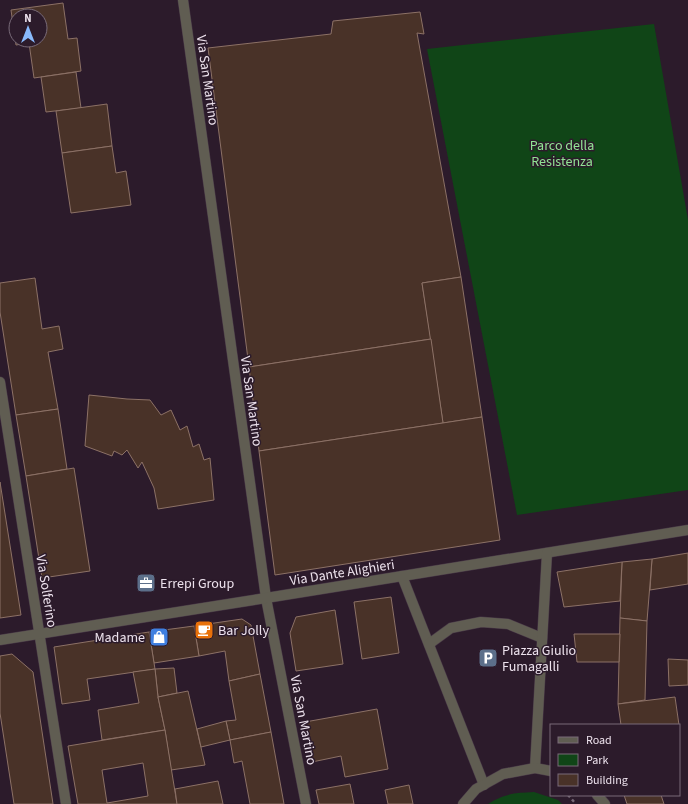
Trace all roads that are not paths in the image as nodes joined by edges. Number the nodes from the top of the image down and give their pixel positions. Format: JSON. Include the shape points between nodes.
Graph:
{"nodes":[{"id":1,"x":183,"y":0,"type":"edge"},
{"id":2,"x":0,"y":382,"type":"edge"},
{"id":3,"x":688,"y":530,"type":"edge"},
{"id":4,"x":547,"y":553,"type":"junction"},
{"id":5,"x":402,"y":576,"type":"junction"},
{"id":6,"x":266,"y":598,"type":"junction"},
{"id":7,"x":39,"y":634,"type":"junction"},
{"id":8,"x":542,"y":638,"type":"junction"},
{"id":9,"x":0,"y":640,"type":"edge"},
{"id":10,"x":429,"y":644,"type":"junction"},
{"id":11,"x":535,"y":768,"type":"junction"},
{"id":12,"x":550,"y":771,"type":"edge"},
{"id":13,"x":484,"y":785,"type":"junction"},
{"id":14,"x":598,"y":796,"type":"edge"},
{"id":15,"x":66,"y":804,"type":"edge"},
{"id":16,"x":306,"y":804,"type":"edge"},
{"id":17,"x":463,"y":804,"type":"edge"},
{"id":18,"x":605,"y":804,"type":"edge"}],
"edges":[{"from":1,"to":6,"type":"street","name":"Via San Martino"},
{"from":2,"to":7,"type":"street","name":"Via Solferino"},
{"from":3,"to":4,"type":"street","name":"Via Dante Alighieri"},
{"from":4,"to":5,"type":"street","name":"Via Dante Alighieri"},
{"from":4,"to":8,"type":"street"},
{"from":5,"to":6,"type":"street","name":"Via Dante Alighieri"},
{"from":5,"to":10,"type":"street"},
{"from":6,"to":7,"type":"street","name":"Via Dante Alighieri"},
{"from":6,"to":16,"type":"street","name":"Via San Martino"},
{"from":7,"to":9,"type":"street","name":"Via Dante Alighieri"},
{"from":7,"to":15,"type":"street","name":"Via Solferino"},
{"from":8,"to":10,"type":"street","via":[[508,624],[481,622],[451,628]]},
{"from":8,"to":11,"type":"street"},
{"from":10,"to":13,"type":"street"},
{"from":11,"to":12,"type":"street"},
{"from":11,"to":13,"type":"street","via":[[503,774]]},
{"from":13,"to":17,"type":"street"},
{"from":14,"to":18,"type":"street"}]}
